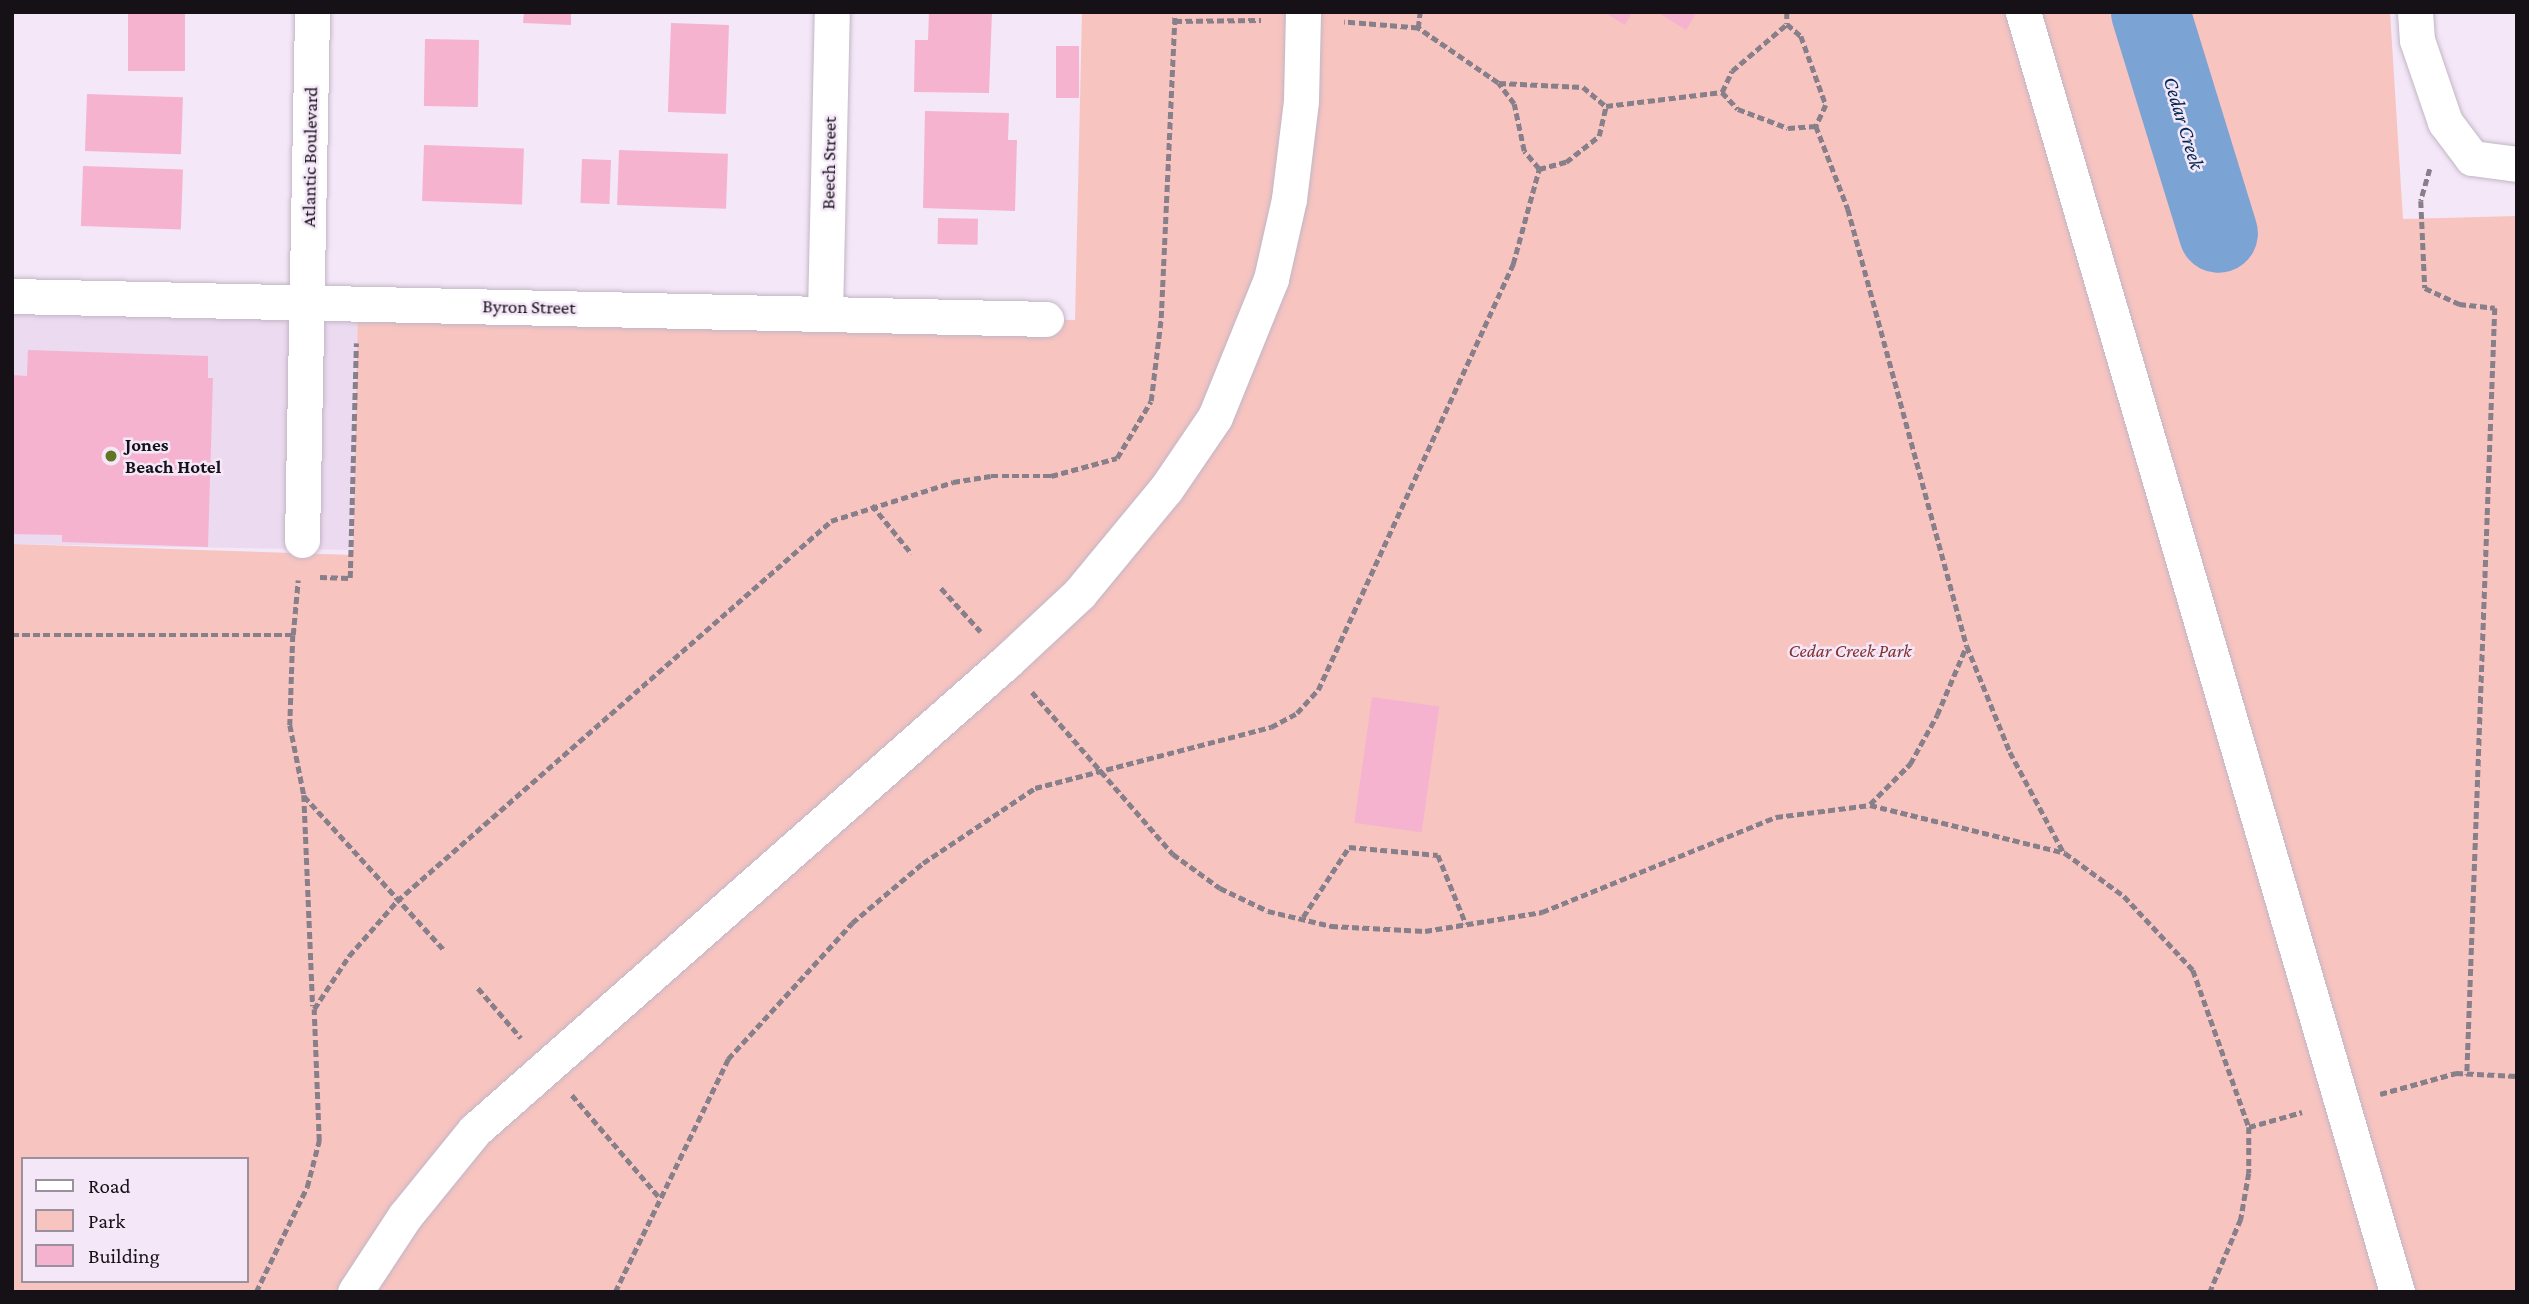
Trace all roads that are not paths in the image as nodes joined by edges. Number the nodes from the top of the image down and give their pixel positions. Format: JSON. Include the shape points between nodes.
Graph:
{"nodes":[{"id":1,"x":312,"y":12,"type":"edge"},
{"id":2,"x":832,"y":12,"type":"edge"},
{"id":3,"x":2022,"y":12,"type":"edge"},
{"id":4,"x":2415,"y":12,"type":"edge"},
{"id":5,"x":1303,"y":16,"type":"edge"},
{"id":6,"x":2517,"y":164,"type":"edge"},
{"id":7,"x":12,"y":296,"type":"edge"},
{"id":8,"x":307,"y":303,"type":"junction"},
{"id":9,"x":825,"y":313,"type":"junction"},
{"id":10,"x":1046,"y":318,"type":"dead end"},
{"id":11,"x":302,"y":540,"type":"dead end"},
{"id":12,"x":355,"y":1292,"type":"edge"},
{"id":13,"x":2397,"y":1292,"type":"edge"}],
"edges":[{"from":1,"to":8,"type":"street","name":"Atlantic Boulevard"},
{"from":2,"to":9,"type":"street","name":"Beech Street"},
{"from":3,"to":13,"type":"street"},
{"from":4,"to":6,"type":"street","via":[[2417,40],[2445,122],[2472,158]]},
{"from":5,"to":12,"type":"street","via":[[1301,101],[1291,187],[1271,279],[1215,417],[1166,489],[1079,594],[1006,662],[475,1130],[405,1216]]},
{"from":7,"to":8,"type":"street","name":"Byron Street"},
{"from":8,"to":9,"type":"street","name":"Byron Street"},
{"from":8,"to":11,"type":"street","name":"Atlantic Boulevard"},
{"from":9,"to":10,"type":"street","name":"Byron Street"}]}
